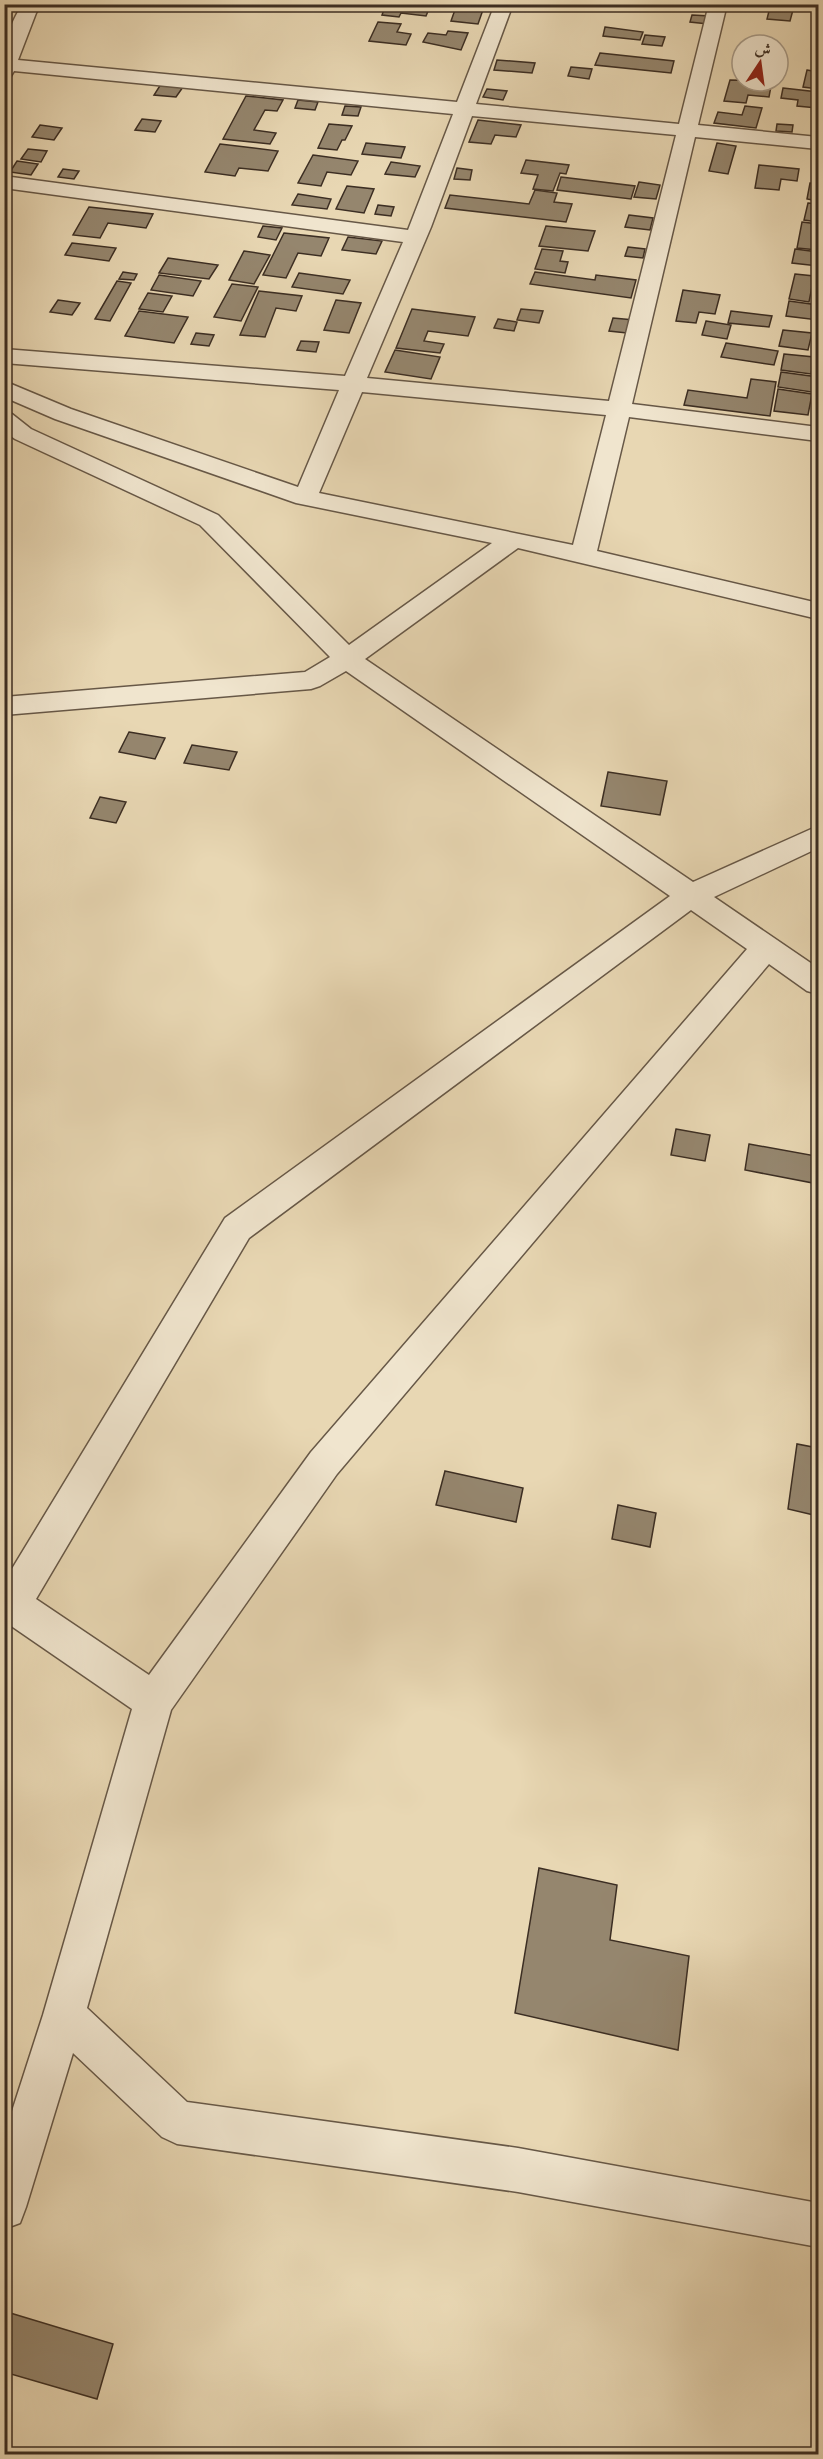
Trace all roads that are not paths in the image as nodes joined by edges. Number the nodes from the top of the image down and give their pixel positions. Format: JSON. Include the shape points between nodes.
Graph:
{"nodes":[{"id":1,"x":33,"y":4,"type":"edge"},
{"id":2,"x":504,"y":4,"type":"edge"},
{"id":3,"x":718,"y":4,"type":"edge"},
{"id":4,"x":11,"y":38,"type":"edge"},
{"id":5,"x":6,"y":69,"type":"edge"},
{"id":6,"x":464,"y":109,"type":"junction"},
{"id":7,"x":687,"y":131,"type":"junction"},
{"id":8,"x":819,"y":143,"type":"edge"},
{"id":9,"x":4,"y":182,"type":"edge"},
{"id":10,"x":415,"y":237,"type":"junction"},
{"id":11,"x":4,"y":356,"type":"edge"},
{"id":12,"x":354,"y":384,"type":"junction"},
{"id":13,"x":4,"y":388,"type":"edge"},
{"id":14,"x":618,"y":409,"type":"junction"},
{"id":15,"x":4,"y":419,"type":"edge"},
{"id":16,"x":819,"y":434,"type":"edge"},
{"id":17,"x":305,"y":498,"type":"junction"},
{"id":18,"x":513,"y":540,"type":"junction"},
{"id":19,"x":583,"y":556,"type":"junction"},
{"id":20,"x":819,"y":611,"type":"edge"},
{"id":21,"x":347,"y":659,"type":"junction"},
{"id":22,"x":4,"y":706,"type":"edge"},
{"id":23,"x":819,"y":836,"type":"edge"},
{"id":24,"x":690,"y":896,"type":"junction"},
{"id":25,"x":765,"y":948,"type":"junction"},
{"id":26,"x":819,"y":983,"type":"edge"},
{"id":27,"x":8,"y":1603,"type":"edge"},
{"id":28,"x":154,"y":1701,"type":"junction"},
{"id":29,"x":64,"y":2015,"type":"junction"},
{"id":30,"x":4,"y":2207,"type":"edge"},
{"id":31,"x":819,"y":2225,"type":"edge"}],
"edges":[{"from":1,"to":4,"type":"street"},
{"from":2,"to":6,"type":"street"},
{"from":3,"to":7,"type":"street"},
{"from":4,"to":5,"type":"street"},
{"from":5,"to":6,"type":"street"},
{"from":6,"to":7,"type":"street"},
{"from":6,"to":10,"type":"street"},
{"from":7,"to":8,"type":"street"},
{"from":7,"to":14,"type":"street"},
{"from":9,"to":10,"type":"street"},
{"from":10,"to":12,"type":"street"},
{"from":11,"to":12,"type":"street"},
{"from":12,"to":14,"type":"street"},
{"from":12,"to":17,"type":"street"},
{"from":13,"to":17,"type":"street","via":[[63,414]]},
{"from":14,"to":16,"type":"street"},
{"from":14,"to":19,"type":"street"},
{"from":15,"to":21,"type":"street","via":[[23,434],[209,520]]},
{"from":17,"to":18,"type":"street"},
{"from":18,"to":19,"type":"street"},
{"from":18,"to":21,"type":"street"},
{"from":19,"to":20,"type":"street"},
{"from":21,"to":22,"type":"street","via":[[311,680]]},
{"from":21,"to":24,"type":"street"},
{"from":23,"to":24,"type":"street"},
{"from":24,"to":25,"type":"street"},
{"from":24,"to":27,"type":"street","via":[[237,1228]]},
{"from":25,"to":26,"type":"street"},
{"from":25,"to":28,"type":"street","via":[[324,1463]]},
{"from":27,"to":28,"type":"street"},
{"from":28,"to":29,"type":"street"},
{"from":29,"to":30,"type":"street"},
{"from":29,"to":31,"type":"street","via":[[177,2122],[518,2170]]}]}
